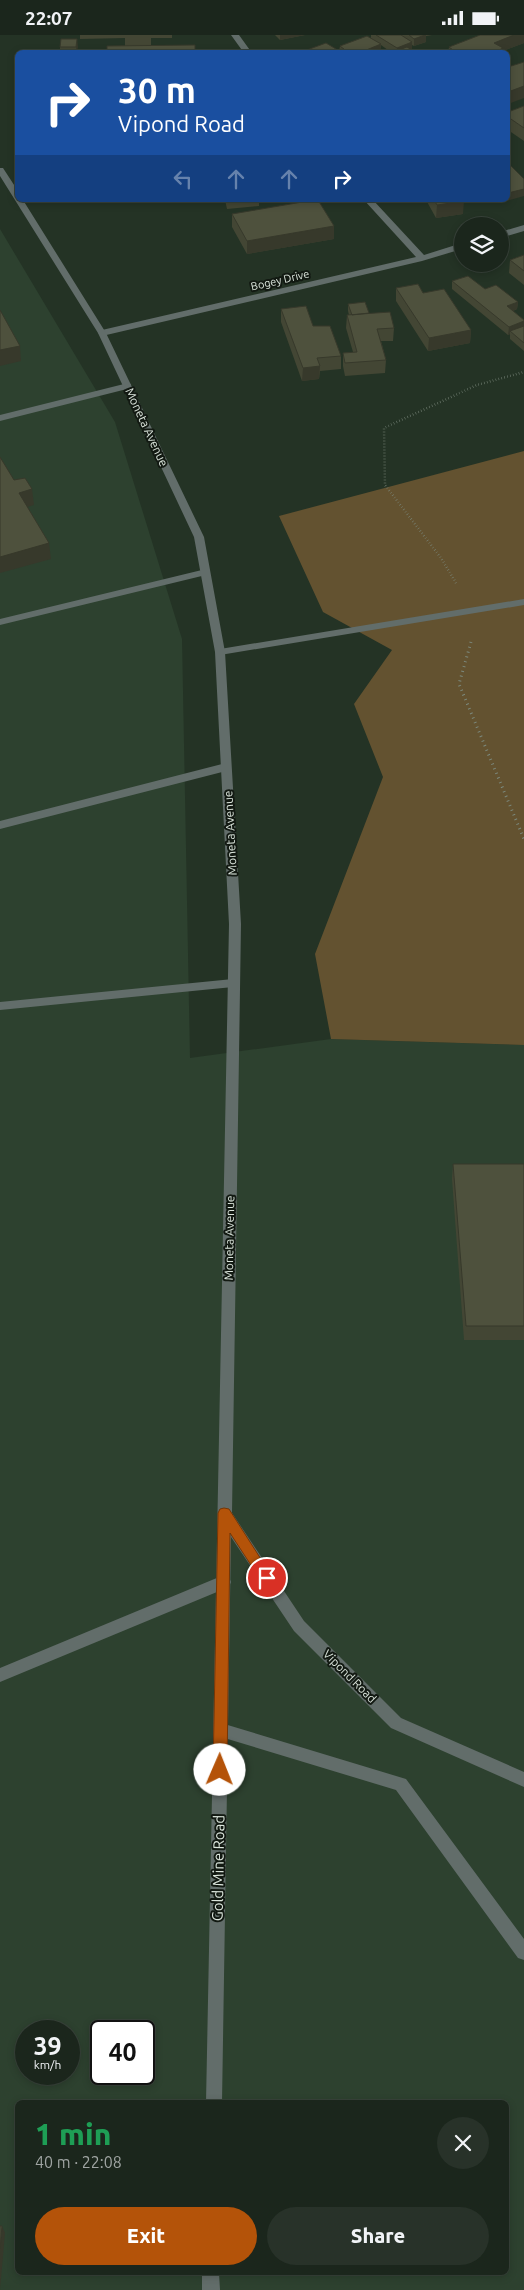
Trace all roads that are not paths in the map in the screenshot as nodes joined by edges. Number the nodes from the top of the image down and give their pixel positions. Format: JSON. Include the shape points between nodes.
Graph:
{"nodes":[{"id":1,"x":235,"y":35,"type":"edge"},
{"id":2,"x":246,"y":50,"type":"edge"},
{"id":3,"x":0,"y":170,"type":"edge"},
{"id":4,"x":15,"y":194,"type":"edge"},
{"id":5,"x":20,"y":202,"type":"edge"},
{"id":6,"x":370,"y":202,"type":"edge"},
{"id":7,"x":524,"y":228,"type":"edge"},
{"id":8,"x":509,"y":232,"type":"edge"},
{"id":9,"x":454,"y":248,"type":"edge"},
{"id":10,"x":422,"y":258,"type":"junction"},
{"id":11,"x":102,"y":333,"type":"junction"},
{"id":12,"x":128,"y":386,"type":"junction"},
{"id":13,"x":0,"y":418,"type":"edge"},
{"id":14,"x":206,"y":573,"type":"junction"},
{"id":15,"x":524,"y":602,"type":"edge"},
{"id":16,"x":0,"y":622,"type":"edge"},
{"id":17,"x":220,"y":652,"type":"junction"},
{"id":18,"x":226,"y":767,"type":"junction"},
{"id":19,"x":0,"y":825,"type":"edge"},
{"id":20,"x":234,"y":983,"type":"junction"},
{"id":21,"x":0,"y":1006,"type":"edge"},
{"id":22,"x":224,"y":1513,"type":"junction"},
{"id":23,"x":224,"y":1582,"type":"junction"},
{"id":24,"x":0,"y":1675,"type":"edge"},
{"id":25,"x":221,"y":1730,"type":"junction"},
{"id":26,"x":524,"y":1780,"type":"edge"},
{"id":27,"x":524,"y":1952,"type":"edge"},
{"id":28,"x":214,"y":2100,"type":"edge"},
{"id":29,"x":211,"y":2275,"type":"edge"},
{"id":30,"x":211,"y":2290,"type":"edge"}],
"edges":[{"from":1,"to":2,"type":"street"},
{"from":3,"to":4,"type":"street","name":"Moneta Avenue"},
{"from":5,"to":11,"type":"street","name":"Moneta Avenue"},
{"from":6,"to":10,"type":"street"},
{"from":7,"to":8,"type":"street"},
{"from":9,"to":10,"type":"street","name":"Bogey Drive"},
{"from":10,"to":11,"type":"street","name":"Bogey Drive"},
{"from":11,"to":12,"type":"street","name":"Moneta Avenue"},
{"from":12,"to":13,"type":"street"},
{"from":12,"to":14,"type":"street","name":"Moneta Avenue","via":[[199,537]]},
{"from":14,"to":16,"type":"street"},
{"from":14,"to":17,"type":"street","name":"Moneta Avenue"},
{"from":15,"to":17,"type":"street"},
{"from":17,"to":18,"type":"street","name":"Moneta Avenue"},
{"from":18,"to":19,"type":"street"},
{"from":18,"to":20,"type":"street","name":"Moneta Avenue"},
{"from":20,"to":21,"type":"street"},
{"from":20,"to":22,"type":"street","name":"Moneta Avenue"},
{"from":22,"to":23,"type":"street","name":"Gold Mine Road"},
{"from":22,"to":26,"type":"street","name":"Vipond Road","via":[[299,1626],[396,1723]]},
{"from":23,"to":24,"type":"street"},
{"from":23,"to":25,"type":"street","name":"Gold Mine Road"},
{"from":25,"to":27,"type":"street","via":[[401,1784]]},
{"from":25,"to":28,"type":"street","name":"Gold Mine Road"},
{"from":29,"to":30,"type":"street"}]}
